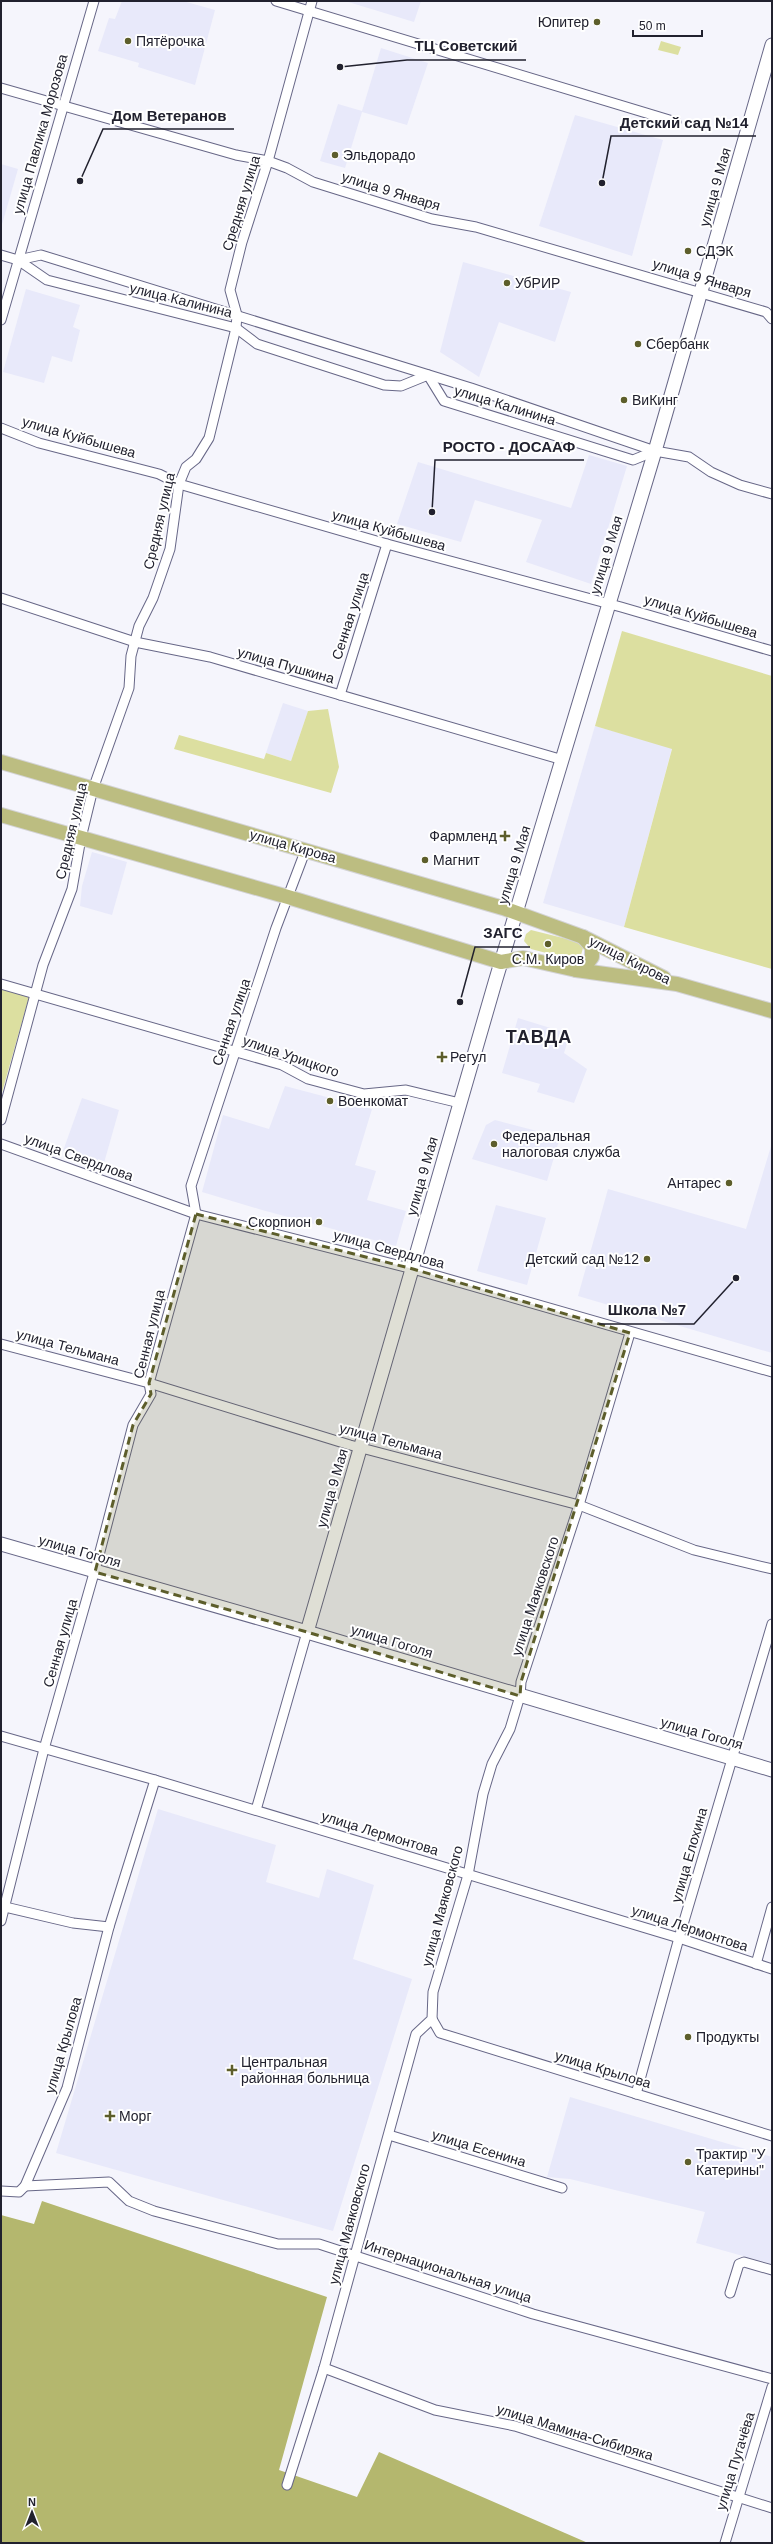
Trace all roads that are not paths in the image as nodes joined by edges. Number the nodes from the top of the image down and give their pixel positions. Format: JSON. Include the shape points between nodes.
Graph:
{"nodes":[{"id":1,"x":94,"y":1,"type":"edge"},
{"id":2,"x":276,"y":1,"type":"edge"},
{"id":3,"x":312,"y":1,"type":"edge"},
{"id":4,"x":309,"y":11,"type":"junction"},
{"id":5,"x":772,"y":45,"type":"edge"},
{"id":6,"x":1,"y":88,"type":"edge"},
{"id":7,"x":63,"y":106,"type":"junction"},
{"id":8,"x":676,"y":122,"type":"dead end"},
{"id":9,"x":268,"y":162,"type":"junction"},
{"id":10,"x":2,"y":256,"type":"edge"},
{"id":11,"x":18,"y":260,"type":"junction"},
{"id":12,"x":700,"y":292,"type":"junction"},
{"id":13,"x":237,"y":315,"type":"junction"},
{"id":14,"x":772,"y":318,"type":"edge"},
{"id":15,"x":1,"y":320,"type":"edge"},
{"id":16,"x":236,"y":328,"type":"junction"},
{"id":17,"x":428,"y":375,"type":"junction"},
{"id":18,"x":1,"y":428,"type":"edge"},
{"id":19,"x":655,"y":451,"type":"junction"},
{"id":20,"x":178,"y":484,"type":"junction"},
{"id":21,"x":772,"y":494,"type":"edge"},
{"id":22,"x":387,"y":544,"type":"junction"},
{"id":23,"x":1,"y":598,"type":"edge"},
{"id":24,"x":608,"y":604,"type":"junction"},
{"id":25,"x":135,"y":642,"type":"junction"},
{"id":26,"x":772,"y":652,"type":"edge"},
{"id":27,"x":340,"y":695,"type":"junction"},
{"id":28,"x":563,"y":760,"type":"junction"},
{"id":29,"x":1,"y":762,"type":"edge"},
{"id":30,"x":93,"y":789,"type":"junction"},
{"id":31,"x":1,"y":815,"type":"edge"},
{"id":32,"x":81,"y":838,"type":"junction"},
{"id":33,"x":306,"y":849,"type":"junction"},
{"id":34,"x":288,"y":898,"type":"junction"},
{"id":35,"x":517,"y":913,"type":"junction"},
{"id":36,"x":583,"y":936,"type":"junction"},
{"id":37,"x":501,"y":962,"type":"junction"},
{"id":38,"x":576,"y":970,"type":"junction"},
{"id":39,"x":1,"y":984,"type":"edge"},
{"id":40,"x":678,"y":984,"type":"junction"},
{"id":41,"x":35,"y":992,"type":"junction"},
{"id":42,"x":772,"y":1011,"type":"edge"},
{"id":43,"x":235,"y":1051,"type":"junction"},
{"id":44,"x":460,"y":1103,"type":"junction"},
{"id":45,"x":1,"y":1120,"type":"edge"},
{"id":46,"x":1,"y":1144,"type":"edge"},
{"id":47,"x":196,"y":1214,"type":"junction"},
{"id":48,"x":413,"y":1269,"type":"junction"},
{"id":49,"x":630,"y":1333,"type":"junction"},
{"id":50,"x":1,"y":1344,"type":"edge"},
{"id":51,"x":772,"y":1372,"type":"edge"},
{"id":52,"x":149,"y":1383,"type":"junction"},
{"id":53,"x":360,"y":1448,"type":"junction"},
{"id":54,"x":579,"y":1505,"type":"junction"},
{"id":55,"x":1,"y":1544,"type":"edge"},
{"id":56,"x":772,"y":1569,"type":"edge"},
{"id":57,"x":95,"y":1572,"type":"junction"},
{"id":58,"x":771,"y":1630,"type":"edge"},
{"id":59,"x":308,"y":1632,"type":"junction"},
{"id":60,"x":520,"y":1696,"type":"junction"},
{"id":61,"x":1,"y":1736,"type":"edge"},
{"id":62,"x":44,"y":1749,"type":"junction"},
{"id":63,"x":732,"y":1758,"type":"junction"},
{"id":64,"x":772,"y":1770,"type":"edge"},
{"id":65,"x":155,"y":1780,"type":"junction"},
{"id":66,"x":256,"y":1810,"type":"junction"},
{"id":67,"x":468,"y":1875,"type":"junction"},
{"id":68,"x":4,"y":1906,"type":"edge"},
{"id":69,"x":772,"y":1907,"type":"edge"},
{"id":70,"x":1,"y":1921,"type":"edge"},
{"id":71,"x":109,"y":1927,"type":"junction"},
{"id":72,"x":679,"y":1938,"type":"junction"},
{"id":73,"x":756,"y":1964,"type":"junction"},
{"id":74,"x":772,"y":1969,"type":"edge"},
{"id":75,"x":432,"y":2019,"type":"junction"},
{"id":76,"x":636,"y":2094,"type":"junction"},
{"id":77,"x":388,"y":2135,"type":"junction"},
{"id":78,"x":772,"y":2136,"type":"edge"},
{"id":79,"x":25,"y":2186,"type":"junction"},
{"id":80,"x":562,"y":2188,"type":"dead end"},
{"id":81,"x":1,"y":2191,"type":"edge"},
{"id":82,"x":355,"y":2255,"type":"junction"},
{"id":83,"x":772,"y":2270,"type":"edge"},
{"id":84,"x":730,"y":2293,"type":"dead end"},
{"id":85,"x":324,"y":2368,"type":"junction"},
{"id":86,"x":772,"y":2379,"type":"edge"},
{"id":87,"x":772,"y":2387,"type":"edge"},
{"id":88,"x":287,"y":2485,"type":"dead end"},
{"id":89,"x":739,"y":2498,"type":"junction"},
{"id":90,"x":772,"y":2508,"type":"edge"},
{"id":91,"x":725,"y":2543,"type":"edge"}],
"edges":[{"from":1,"to":7,"type":"street","name":"улица Павлика Морозова"},
{"from":2,"to":4,"type":"street"},
{"from":3,"to":4,"type":"street","name":"Средняя улица"},
{"from":4,"to":8,"type":"street"},
{"from":4,"to":9,"type":"street","name":"Средняя улица"},
{"from":5,"to":12,"type":"street","name":"улица 9 Мая"},
{"from":6,"to":7,"type":"street","name":"улица 9 Января"},
{"from":7,"to":9,"type":"street","name":"улица 9 Января"},
{"from":7,"to":11,"type":"street","name":"улица Павлика Морозова"},
{"from":9,"to":12,"type":"street","name":"улица 9 Января","via":[[313,182],[432,219],[476,227]]},
{"from":9,"to":13,"type":"street","name":"Средняя улица","via":[[242,242],[230,290]]},
{"from":10,"to":11,"type":"street","name":"улица Калинина"},
{"from":11,"to":13,"type":"street","name":"улица Калинина","via":[[41,255]]},
{"from":11,"to":15,"type":"street","name":"улица Павлика Морозова"},
{"from":11,"to":16,"type":"street","name":"улица Калинина","via":[[47,280]]},
{"from":12,"to":14,"type":"street","name":"улица 9 Января","via":[[766,312]]},
{"from":12,"to":19,"type":"street","name":"улица 9 Мая"},
{"from":13,"to":16,"type":"street","name":"Средняя улица"},
{"from":13,"to":17,"type":"street","name":"улица Калинина"},
{"from":16,"to":17,"type":"street","name":"улица Калинина","via":[[257,344],[384,385],[401,386]]},
{"from":16,"to":20,"type":"street","name":"Средняя улица","via":[[210,438],[196,459],[186,467]]},
{"from":17,"to":19,"type":"street","name":"улица Калинина"},
{"from":17,"to":19,"type":"street","name":"улица Калинина","via":[[444,401],[633,460]]},
{"from":18,"to":20,"type":"street","name":"улица Куйбышева","via":[[39,443],[158,474]]},
{"from":19,"to":21,"type":"street","name":"улица Калинина","via":[[689,457],[711,472],[740,485]]},
{"from":19,"to":24,"type":"street","name":"улица 9 Мая"},
{"from":20,"to":22,"type":"street","name":"улица Куйбышева"},
{"from":20,"to":25,"type":"street","name":"Средняя улица","via":[[170,549]]},
{"from":22,"to":24,"type":"street","name":"улица Куйбышева"},
{"from":22,"to":27,"type":"street","name":"Сенная улица"},
{"from":23,"to":25,"type":"street","name":"улица Пушкина"},
{"from":24,"to":26,"type":"street","name":"улица Куйбышева"},
{"from":24,"to":28,"type":"street","name":"улица 9 Мая"},
{"from":25,"to":27,"type":"street","name":"улица Пушкина","via":[[210,657]]},
{"from":25,"to":30,"type":"street","name":"Средняя улица","via":[[131,656],[129,688]]},
{"from":27,"to":28,"type":"street","name":"улица Пушкина"},
{"from":28,"to":35,"type":"street","name":"улица 9 Мая"},
{"from":29,"to":30,"type":"main road","name":"улица Кирова"},
{"from":30,"to":32,"type":"street","name":"Средняя улица"},
{"from":30,"to":33,"type":"main road","name":"улица Кирова"},
{"from":31,"to":32,"type":"main road","name":"улица Кирова"},
{"from":32,"to":34,"type":"main road","name":"улица Кирова"},
{"from":32,"to":41,"type":"street","name":"Средняя улица","via":[[72,889]]},
{"from":33,"to":34,"type":"street","name":"Сенная улица"},
{"from":33,"to":35,"type":"main road","name":"улица Кирова"},
{"from":34,"to":37,"type":"main road","name":"улица Кирова"},
{"from":34,"to":43,"type":"street","name":"Сенная улица"},
{"from":35,"to":36,"type":"main road","name":"улица Кирова"},
{"from":35,"to":37,"type":"street","name":"улица 9 Мая"},
{"from":36,"to":38,"type":"main road","name":"улица Кирова","via":[[592,947],[592,958],[585,966]]},
{"from":36,"to":40,"type":"main road","name":"улица Кирова"},
{"from":37,"to":38,"type":"main road","name":"улица Кирова","via":[[523,958]]},
{"from":37,"to":44,"type":"street","name":"улица 9 Мая"},
{"from":38,"to":40,"type":"main road","name":"улица Кирова"},
{"from":39,"to":41,"type":"street","name":"улица Урицкого"},
{"from":40,"to":42,"type":"main road","name":"улица Кирова"},
{"from":41,"to":43,"type":"street","name":"улица Урицкого"},
{"from":41,"to":45,"type":"street","name":"Средняя улица"},
{"from":43,"to":44,"type":"street","name":"улица Урицкого","via":[[282,1065],[308,1079],[364,1094],[406,1090]]},
{"from":43,"to":47,"type":"street","name":"Сенная улица","via":[[192,1186]]},
{"from":44,"to":48,"type":"street","name":"улица 9 Мая"},
{"from":46,"to":47,"type":"street","name":"улица Свердлова"},
{"from":47,"to":48,"type":"street","name":"улица Свердлова"},
{"from":47,"to":52,"type":"street","name":"Сенная улица"},
{"from":48,"to":49,"type":"street","name":"улица Свердлова"},
{"from":48,"to":53,"type":"street","name":"улица 9 Мая"},
{"from":49,"to":51,"type":"street","name":"улица Свердлова"},
{"from":49,"to":54,"type":"street","name":"улица Маяковского"},
{"from":50,"to":52,"type":"street","name":"улица Тельмана"},
{"from":52,"to":53,"type":"street","name":"улица Тельмана"},
{"from":52,"to":57,"type":"street","name":"Сенная улица","via":[[151,1394],[133,1425]]},
{"from":53,"to":54,"type":"street","name":"улица Тельмана"},
{"from":53,"to":59,"type":"street","name":"улица 9 Мая"},
{"from":54,"to":56,"type":"street","name":"улица Тельмана","via":[[694,1550]]},
{"from":54,"to":60,"type":"street","name":"улица Маяковского","via":[[521,1682]]},
{"from":55,"to":57,"type":"street","name":"улица Гоголя"},
{"from":57,"to":59,"type":"street","name":"улица Гоголя"},
{"from":57,"to":62,"type":"street","name":"Сенная улица"},
{"from":58,"to":63,"type":"street","name":"улица Елохина"},
{"from":59,"to":60,"type":"street","name":"улица Гоголя"},
{"from":59,"to":66,"type":"street","name":"улица 9 Мая"},
{"from":60,"to":63,"type":"street","name":"улица Гоголя"},
{"from":60,"to":67,"type":"street","name":"улица Маяковского","via":[[510,1729],[492,1764],[483,1794]]},
{"from":61,"to":62,"type":"street","name":"улица Лермонтова"},
{"from":62,"to":65,"type":"street","name":"улица Лермонтова"},
{"from":62,"to":68,"type":"street","name":"Сенная улица"},
{"from":63,"to":64,"type":"street","name":"улица Гоголя"},
{"from":63,"to":72,"type":"street","name":"улица Елохина"},
{"from":65,"to":66,"type":"street","name":"улица Лермонтова"},
{"from":65,"to":71,"type":"street","name":"улица Крылова"},
{"from":66,"to":67,"type":"street","name":"улица Лермонтова"},
{"from":67,"to":72,"type":"street","name":"улица Лермонтова"},
{"from":67,"to":75,"type":"street","name":"улица Маяковского","via":[[433,1992]]},
{"from":68,"to":70,"type":"street","name":"Сенная улица"},
{"from":68,"to":71,"type":"street","via":[[73,1924]]},
{"from":69,"to":73,"type":"street"},
{"from":71,"to":79,"type":"street","name":"улица Крылова","via":[[67,2088]]},
{"from":72,"to":73,"type":"street","name":"улица Лермонтова"},
{"from":72,"to":76,"type":"street","name":"улица Елохина"},
{"from":73,"to":74,"type":"street","name":"улица Лермонтова"},
{"from":75,"to":76,"type":"street","name":"улица Крылова","via":[[440,2033]]},
{"from":75,"to":77,"type":"street","name":"улица Маяковского","via":[[416,2034]]},
{"from":76,"to":78,"type":"street","name":"улица Крылова"},
{"from":77,"to":80,"type":"street","name":"улица Есенина"},
{"from":77,"to":82,"type":"street","name":"улица Маяковского"},
{"from":79,"to":81,"type":"street","via":[[19,2192]]},
{"from":79,"to":82,"type":"street","name":"Интернациональная улица","via":[[109,2182],[129,2201],[154,2211],[278,2244],[319,2244]]},
{"from":82,"to":85,"type":"street","name":"улица Маяковского"},
{"from":82,"to":86,"type":"street","name":"Интернациональная улица","via":[[533,2314]]},
{"from":83,"to":84,"type":"street","via":[[744,2262],[739,2264]]},
{"from":85,"to":88,"type":"street","name":"улица Маяковского"},
{"from":85,"to":89,"type":"street","name":"улица Мамина-Сибиряка","via":[[435,2410],[515,2426]]},
{"from":87,"to":89,"type":"street","name":"улица Пугачёва"},
{"from":89,"to":90,"type":"street","name":"улица Мамина-Сибиряка"},
{"from":89,"to":91,"type":"street","name":"улица Пугачёва"}]}
